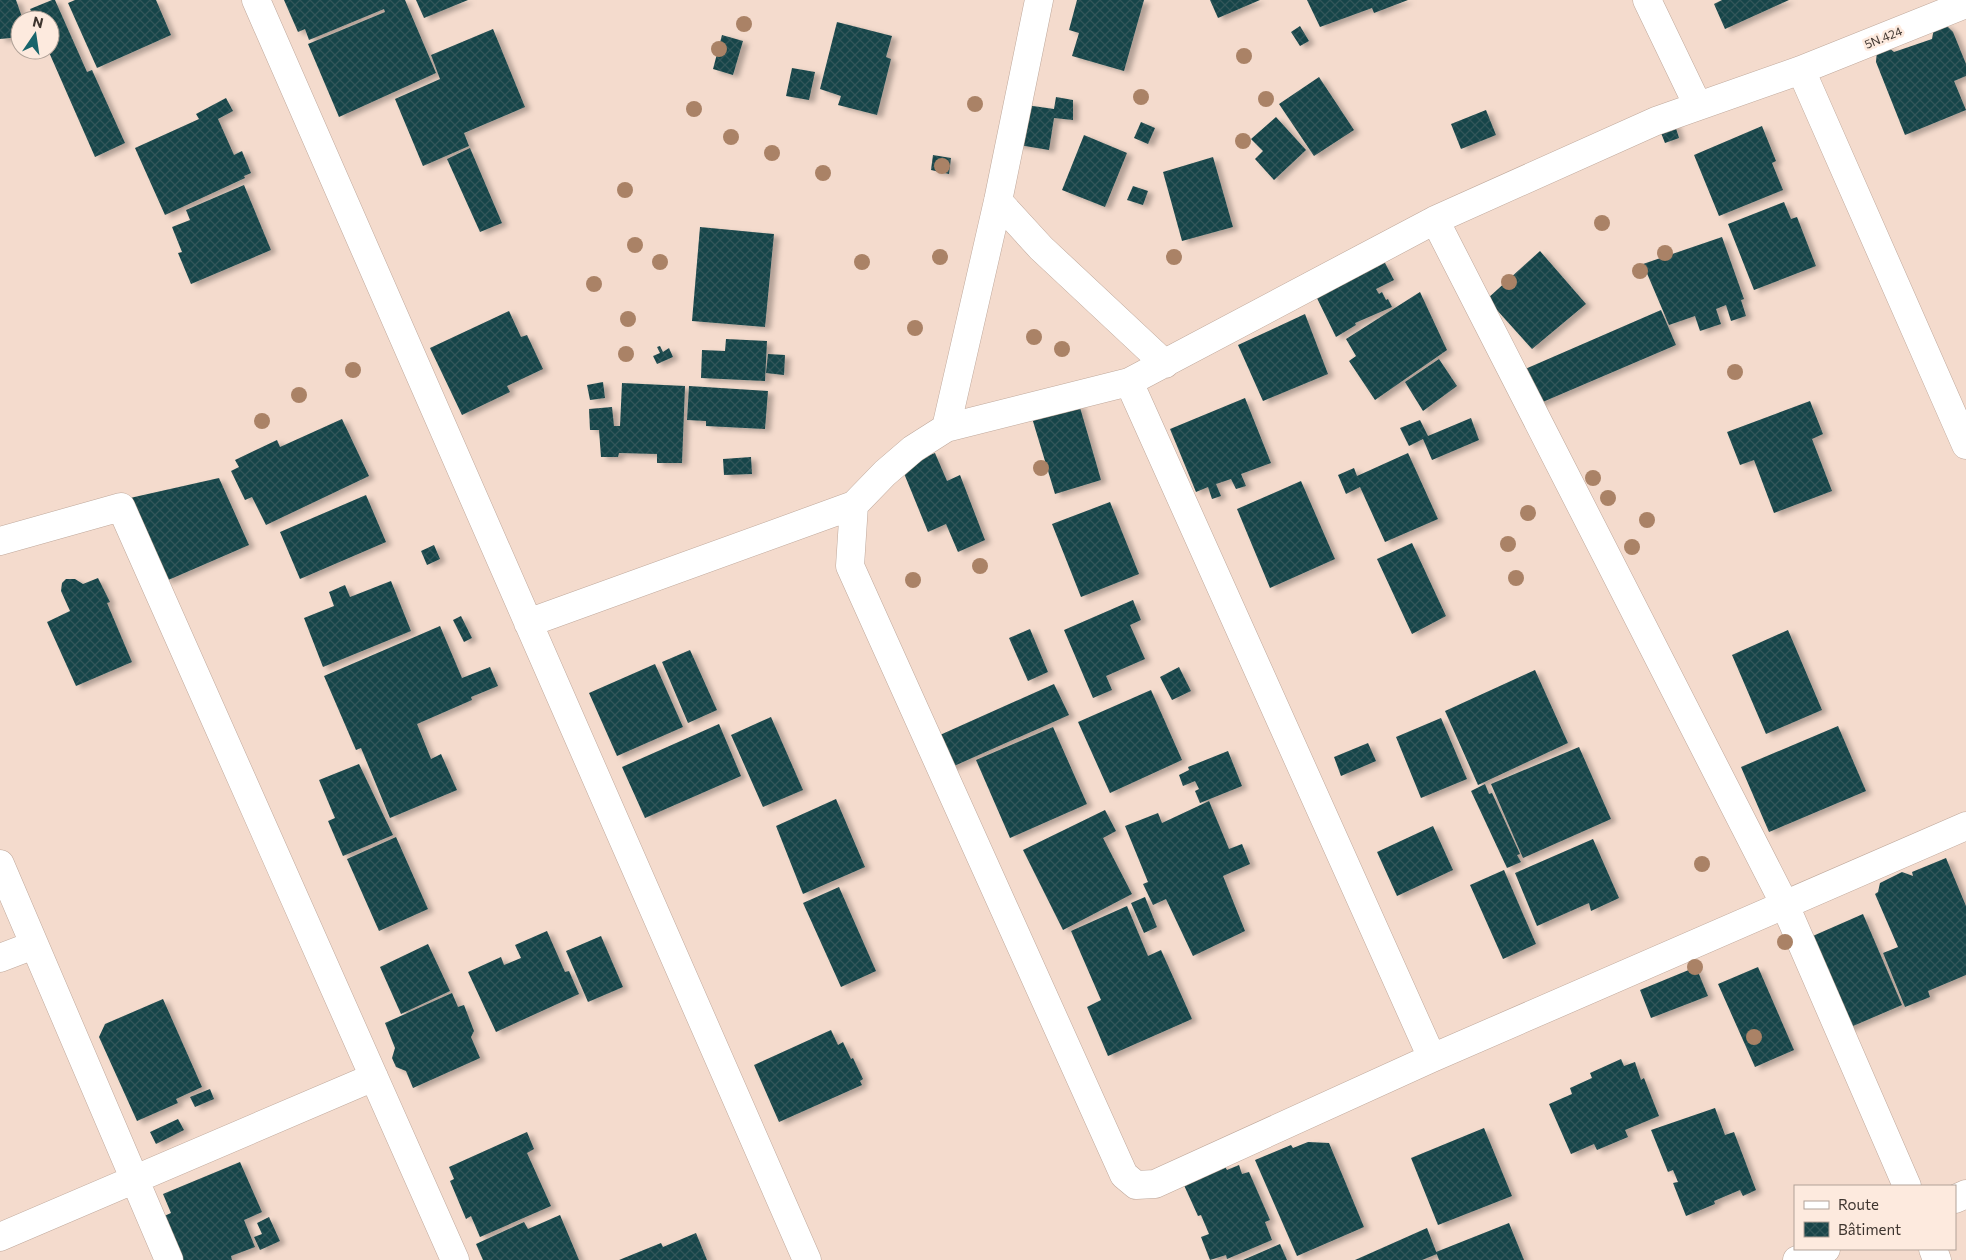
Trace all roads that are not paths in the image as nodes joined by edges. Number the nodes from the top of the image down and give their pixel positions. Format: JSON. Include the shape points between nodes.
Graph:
{"nodes":[{"id":1,"x":256,"y":0,"type":"edge"},
{"id":2,"x":1039,"y":0,"type":"edge"},
{"id":3,"x":1647,"y":0,"type":"edge"},
{"id":4,"x":1964,"y":3,"type":"edge"},
{"id":5,"x":1801,"y":70,"type":"junction"},
{"id":6,"x":1698,"y":106,"type":"junction"},
{"id":7,"x":998,"y":200,"type":"junction"},
{"id":8,"x":1435,"y":220,"type":"junction"},
{"id":9,"x":1165,"y":364,"type":"junction"},
{"id":10,"x":1130,"y":382,"type":"junction"},
{"id":11,"x":946,"y":428,"type":"junction"},
{"id":12,"x":1966,"y":445,"type":"edge"},
{"id":13,"x":854,"y":505,"type":"junction"},
{"id":14,"x":0,"y":541,"type":"edge"},
{"id":15,"x":528,"y":623,"type":"junction"},
{"id":16,"x":1966,"y":826,"type":"edge"},
{"id":17,"x":0,"y":864,"type":"edge"},
{"id":18,"x":1785,"y":905,"type":"junction"},
{"id":19,"x":34,"y":945,"type":"junction"},
{"id":20,"x":0,"y":958,"type":"edge"},
{"id":21,"x":1432,"y":1058,"type":"junction"},
{"id":22,"x":374,"y":1077,"type":"junction"},
{"id":23,"x":134,"y":1180,"type":"junction"},
{"id":24,"x":1907,"y":1185,"type":"edge"},
{"id":25,"x":0,"y":1237,"type":"edge"},
{"id":26,"x":1823,"y":1250,"type":"edge"},
{"id":27,"x":169,"y":1260,"type":"edge"},
{"id":28,"x":455,"y":1260,"type":"edge"},
{"id":29,"x":807,"y":1260,"type":"edge"},
{"id":30,"x":1797,"y":1260,"type":"edge"}],
"edges":[{"from":1,"to":15,"type":"street"},
{"from":2,"to":7,"type":"street"},
{"from":3,"to":6,"type":"street"},
{"from":4,"to":5,"type":"street","name":"5N.424"},
{"from":5,"to":6,"type":"street","name":"5N.424"},
{"from":5,"to":12,"type":"street"},
{"from":6,"to":8,"type":"street","name":"5N.424","via":[[1656,121]]},
{"from":7,"to":9,"type":"street","via":[[1041,248]]},
{"from":7,"to":11,"type":"street"},
{"from":8,"to":9,"type":"street","name":"5N.424"},
{"from":8,"to":18,"type":"street"},
{"from":9,"to":10,"type":"street","name":"5N.424"},
{"from":10,"to":11,"type":"street","name":"5N.424"},
{"from":10,"to":21,"type":"street"},
{"from":11,"to":13,"type":"street","name":"5N.424","via":[[913,449]]},
{"from":13,"to":15,"type":"street"},
{"from":13,"to":21,"type":"street","via":[[850,566],[1124,1175],[1136,1185],[1155,1184]]},
{"from":14,"to":22,"type":"street","via":[[122,507]]},
{"from":15,"to":29,"type":"street"},
{"from":16,"to":18,"type":"street"},
{"from":17,"to":19,"type":"street"},
{"from":18,"to":21,"type":"street"},
{"from":18,"to":24,"type":"street"},
{"from":19,"to":20,"type":"street"},
{"from":19,"to":23,"type":"street"},
{"from":22,"to":23,"type":"street"},
{"from":22,"to":28,"type":"street"},
{"from":23,"to":25,"type":"street"},
{"from":23,"to":27,"type":"street"},
{"from":26,"to":30,"type":"street"}]}
